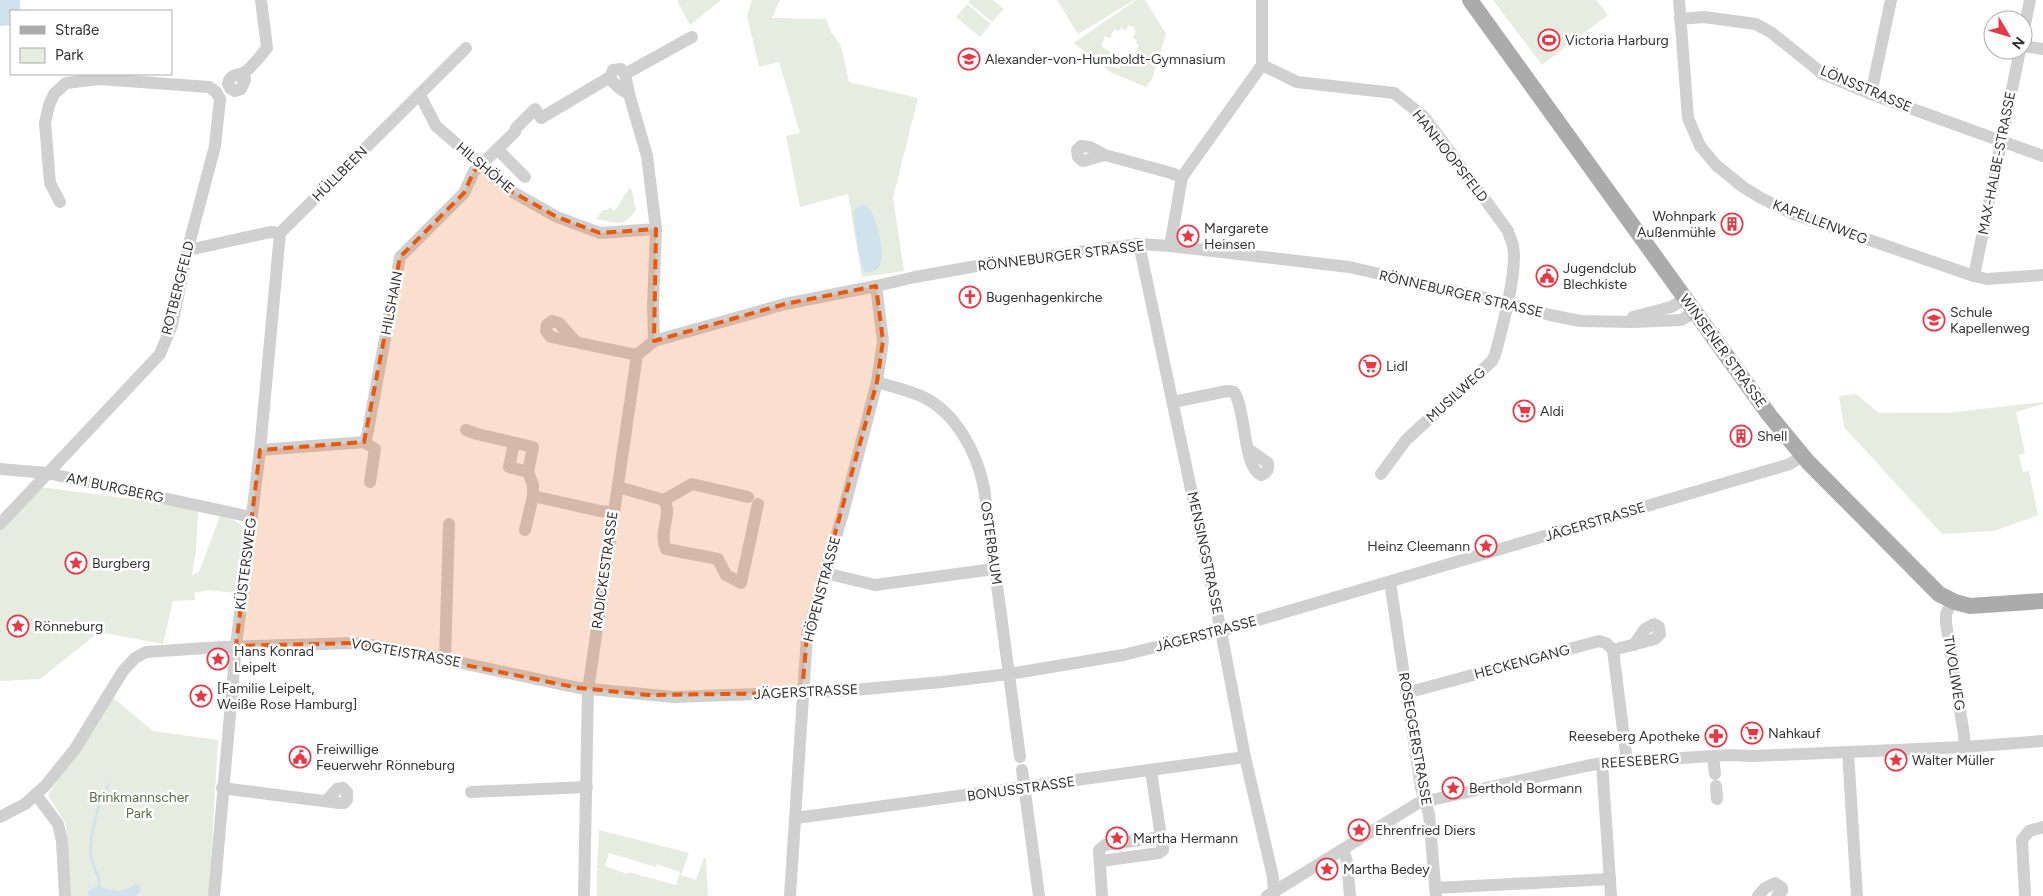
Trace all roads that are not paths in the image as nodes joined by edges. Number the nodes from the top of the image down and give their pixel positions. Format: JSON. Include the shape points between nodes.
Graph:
{"nodes":[{"id":1,"x":261,"y":0,"type":"edge"},
{"id":2,"x":1262,"y":0,"type":"edge"},
{"id":3,"x":1470,"y":0,"type":"edge"},
{"id":4,"x":1679,"y":0,"type":"edge"},
{"id":5,"x":1891,"y":0,"type":"edge"},
{"id":6,"x":1680,"y":18,"type":"junction"},
{"id":7,"x":692,"y":37,"type":"dead end"},
{"id":8,"x":466,"y":48,"type":"dead end"},
{"id":9,"x":2018,"y":60,"type":"edge"},
{"id":10,"x":1262,"y":65,"type":"junction"},
{"id":11,"x":244,"y":73,"type":"dead end"},
{"id":12,"x":625,"y":74,"type":"junction"},
{"id":13,"x":610,"y":76,"type":"junction"},
{"id":14,"x":628,"y":94,"type":"junction"},
{"id":15,"x":1871,"y":94,"type":"junction"},
{"id":16,"x":420,"y":95,"type":"junction"},
{"id":17,"x":2000,"y":141,"type":"junction"},
{"id":18,"x":498,"y":149,"type":"junction"},
{"id":19,"x":1106,"y":155,"type":"dead end"},
{"id":20,"x":2043,"y":156,"type":"edge"},
{"id":21,"x":484,"y":162,"type":"junction"},
{"id":22,"x":525,"y":177,"type":"dead end"},
{"id":23,"x":1182,"y":177,"type":"junction"},
{"id":24,"x":60,"y":202,"type":"dead end"},
{"id":25,"x":656,"y":229,"type":"junction"},
{"id":26,"x":280,"y":233,"type":"junction"},
{"id":27,"x":1139,"y":244,"type":"junction"},
{"id":28,"x":1170,"y":246,"type":"junction"},
{"id":29,"x":188,"y":248,"type":"junction"},
{"id":30,"x":2043,"y":275,"type":"edge"},
{"id":31,"x":1974,"y":276,"type":"junction"},
{"id":32,"x":876,"y":286,"type":"junction"},
{"id":33,"x":1685,"y":299,"type":"junction"},
{"id":34,"x":1508,"y":302,"type":"junction"},
{"id":35,"x":1695,"y":312,"type":"junction"},
{"id":36,"x":1619,"y":322,"type":"junction"},
{"id":37,"x":575,"y":341,"type":"dead end"},
{"id":38,"x":654,"y":341,"type":"junction"},
{"id":39,"x":637,"y":355,"type":"junction"},
{"id":40,"x":877,"y":382,"type":"junction"},
{"id":41,"x":1173,"y":402,"type":"junction"},
{"id":42,"x":466,"y":430,"type":"dead end"},
{"id":43,"x":364,"y":442,"type":"junction"},
{"id":44,"x":514,"y":443,"type":"junction"},
{"id":45,"x":1248,"y":449,"type":"dead end"},
{"id":46,"x":260,"y":450,"type":"junction"},
{"id":47,"x":1802,"y":456,"type":"junction"},
{"id":48,"x":0,"y":469,"type":"edge"},
{"id":49,"x":528,"y":472,"type":"junction"},
{"id":50,"x":47,"y":473,"type":"junction"},
{"id":51,"x":1380,"y":474,"type":"dead end"},
{"id":52,"x":370,"y":482,"type":"dead end"},
{"id":53,"x":618,"y":487,"type":"junction"},
{"id":54,"x":533,"y":496,"type":"junction"},
{"id":55,"x":664,"y":500,"type":"junction"},
{"id":56,"x":613,"y":512,"type":"junction"},
{"id":57,"x":251,"y":518,"type":"junction"},
{"id":58,"x":0,"y":524,"type":"edge"},
{"id":59,"x":449,"y":524,"type":"dead end"},
{"id":60,"x":525,"y":530,"type":"dead end"},
{"id":61,"x":994,"y":569,"type":"junction"},
{"id":62,"x":825,"y":573,"type":"junction"},
{"id":63,"x":1390,"y":582,"type":"junction"},
{"id":64,"x":2043,"y":600,"type":"edge"},
{"id":65,"x":1952,"y":601,"type":"junction"},
{"id":66,"x":1221,"y":631,"type":"junction"},
{"id":67,"x":1634,"y":644,"type":"dead end"},
{"id":68,"x":236,"y":646,"type":"junction"},
{"id":69,"x":1613,"y":650,"type":"junction"},
{"id":70,"x":445,"y":660,"type":"junction"},
{"id":71,"x":1009,"y":674,"type":"junction"},
{"id":72,"x":588,"y":690,"type":"junction"},
{"id":73,"x":1406,"y":692,"type":"junction"},
{"id":74,"x":802,"y":693,"type":"junction"},
{"id":75,"x":2043,"y":741,"type":"edge"},
{"id":76,"x":1965,"y":747,"type":"junction"},
{"id":77,"x":1848,"y":752,"type":"junction"},
{"id":78,"x":1713,"y":756,"type":"junction"},
{"id":79,"x":1245,"y":758,"type":"junction"},
{"id":80,"x":1626,"y":762,"type":"junction"},
{"id":81,"x":1602,"y":764,"type":"junction"},
{"id":82,"x":1151,"y":771,"type":"junction"},
{"id":83,"x":1716,"y":786,"type":"dead end"},
{"id":84,"x":587,"y":787,"type":"junction"},
{"id":85,"x":222,"y":788,"type":"junction"},
{"id":86,"x":1024,"y":788,"type":"junction"},
{"id":87,"x":471,"y":792,"type":"dead end"},
{"id":88,"x":36,"y":796,"type":"junction"},
{"id":89,"x":1425,"y":801,"type":"junction"},
{"id":90,"x":326,"y":802,"type":"dead end"},
{"id":91,"x":0,"y":817,"type":"edge"},
{"id":92,"x":796,"y":818,"type":"junction"},
{"id":93,"x":2043,"y":827,"type":"edge"},
{"id":94,"x":1342,"y":849,"type":"junction"},
{"id":95,"x":1610,"y":879,"type":"junction"},
{"id":96,"x":1436,"y":892,"type":"edge"},
{"id":97,"x":1271,"y":894,"type":"edge"},
{"id":98,"x":65,"y":896,"type":"edge"},
{"id":99,"x":214,"y":896,"type":"edge"},
{"id":100,"x":584,"y":896,"type":"edge"},
{"id":101,"x":790,"y":896,"type":"edge"},
{"id":102,"x":1039,"y":896,"type":"edge"},
{"id":103,"x":1102,"y":896,"type":"edge"},
{"id":104,"x":1350,"y":896,"type":"edge"},
{"id":105,"x":1611,"y":896,"type":"edge"},
{"id":106,"x":1758,"y":896,"type":"edge"},
{"id":107,"x":1777,"y":896,"type":"edge"},
{"id":108,"x":1857,"y":896,"type":"edge"},
{"id":109,"x":2025,"y":896,"type":"edge"}],
"edges":[{"from":1,"to":11,"type":"street","via":[[267,45],[258,60]]},
{"from":2,"to":10,"type":"street"},
{"from":3,"to":33,"type":"main road","name":"WINSENER STRASSE"},
{"from":4,"to":6,"type":"street","name":"KAPELLENWEG"},
{"from":5,"to":15,"type":"street"},
{"from":6,"to":15,"type":"street","name":"LÖNSSTRASSE","via":[[1704,17],[1756,24],[1823,74]]},
{"from":6,"to":31,"type":"street","name":"KAPELLENWEG","via":[[1688,118],[1700,146],[1716,165],[1749,191],[1792,213]]},
{"from":7,"to":12,"type":"street"},
{"from":8,"to":16,"type":"street","name":"HÜLLBEEN"},
{"from":9,"to":17,"type":"street","name":"MAX-HALBE-STRASSE"},
{"from":10,"to":23,"type":"street"},
{"from":10,"to":34,"type":"street","name":"HANHOOPSFELD","via":[[1298,82],[1394,93],[1424,116],[1508,231],[1514,259]]},
{"from":12,"to":13,"type":"street","via":[[622,69],[617,69]]},
{"from":12,"to":14,"type":"street"},
{"from":13,"to":14,"type":"street"},
{"from":13,"to":18,"type":"street","via":[[540,118],[535,109]]},
{"from":14,"to":25,"type":"street","via":[[647,156]]},
{"from":15,"to":17,"type":"street","name":"LÖNSSTRASSE"},
{"from":16,"to":21,"type":"street","name":"HILSHÖHE","via":[[436,126]]},
{"from":16,"to":26,"type":"street","name":"HÜLLBEEN"},
{"from":17,"to":20,"type":"street","name":"LÖNSSTRASSE"},
{"from":17,"to":31,"type":"street","name":"MAX-HALBE-STRASSE"},
{"from":18,"to":21,"type":"street"},
{"from":18,"to":22,"type":"street"},
{"from":19,"to":23,"type":"street"},
{"from":21,"to":25,"type":"street","name":"HILSHÖHE","via":[[511,191],[557,217],[600,233]]},
{"from":21,"to":43,"type":"street","name":"HILSHAIN","via":[[474,171],[464,193],[400,258]]},
{"from":23,"to":28,"type":"street"},
{"from":24,"to":29,"type":"street","name":"ROTBERGFELD","via":[[50,183],[45,123],[54,94],[66,83],[99,79],[212,88],[220,102],[215,146]]},
{"from":25,"to":38,"type":"street"},
{"from":26,"to":29,"type":"street","via":[[270,232]]},
{"from":26,"to":46,"type":"street","name":"KÜSTERSWEG"},
{"from":27,"to":28,"type":"street","name":"RÖNNEBURGER STRASSE"},
{"from":27,"to":32,"type":"street","name":"RÖNNEBURGER STRASSE","via":[[980,265]]},
{"from":27,"to":41,"type":"street","name":"MENSINGSTRASSE"},
{"from":28,"to":34,"type":"street","name":"RÖNNEBURGER STRASSE","via":[[1349,268]]},
{"from":29,"to":50,"type":"street","name":"ROTBERGFELD","via":[[172,325],[160,354]]},
{"from":30,"to":31,"type":"street","name":"KAPELLENWEG","via":[[1987,280]]},
{"from":32,"to":38,"type":"street","name":"RÖNNEBURGER STRASSE","via":[[785,304]]},
{"from":32,"to":40,"type":"street","name":"HÖPENSTRASSE","via":[[883,341]]},
{"from":33,"to":35,"type":"main road","name":"WINSENER STRASSE"},
{"from":33,"to":36,"type":"street","name":"RÖNNEBURGER STRASSE","via":[[1671,307]]},
{"from":34,"to":36,"type":"street","name":"RÖNNEBURGER STRASSE","via":[[1580,321]]},
{"from":34,"to":51,"type":"street","name":"MUSILWEG","via":[[1492,362],[1406,440]]},
{"from":35,"to":36,"type":"street","name":"RÖNNEBURGER STRASSE","via":[[1682,320]]},
{"from":35,"to":47,"type":"main road","name":"WINSENER STRASSE"},
{"from":37,"to":39,"type":"street"},
{"from":38,"to":39,"type":"street"},
{"from":39,"to":53,"type":"street","name":"RADICKESTRASSE"},
{"from":40,"to":61,"type":"street","name":"OSTERBAUM","via":[[931,402],[963,434],[982,477]]},
{"from":40,"to":62,"type":"street","name":"HÖPENSTRASSE"},
{"from":41,"to":45,"type":"street","via":[[1234,392]]},
{"from":41,"to":66,"type":"street","name":"MENSINGSTRASSE"},
{"from":42,"to":44,"type":"street"},
{"from":43,"to":46,"type":"street"},
{"from":43,"to":52,"type":"street","via":[[374,449]]},
{"from":44,"to":49,"type":"street","via":[[509,468]]},
{"from":44,"to":49,"type":"street","via":[[534,447]]},
{"from":46,"to":57,"type":"street","name":"KÜSTERSWEG"},
{"from":47,"to":63,"type":"street","name":"JÄGERSTRASSE","via":[[1790,464]]},
{"from":47,"to":65,"type":"main road","name":"WINSENER STRASSE","via":[[1936,591]]},
{"from":48,"to":50,"type":"street"},
{"from":49,"to":54,"type":"street"},
{"from":50,"to":57,"type":"street","name":"AM BURGBERG"},
{"from":50,"to":58,"type":"street","name":"AM BURGBERG"},
{"from":53,"to":55,"type":"street"},
{"from":53,"to":56,"type":"street","name":"RADICKESTRASSE"},
{"from":54,"to":56,"type":"street"},
{"from":54,"to":60,"type":"street"},
{"from":55,"to":55,"type":"street","via":[[692,484],[753,500],[741,583],[726,575],[718,559],[666,549],[662,540],[667,509]]},
{"from":56,"to":72,"type":"street","name":"RADICKESTRASSE"},
{"from":57,"to":68,"type":"street","name":"KÜSTERSWEG"},
{"from":59,"to":70,"type":"street"},
{"from":61,"to":62,"type":"street","via":[[875,585]]},
{"from":61,"to":71,"type":"street","name":"OSTERBAUM"},
{"from":62,"to":74,"type":"street","name":"HÖPENSTRASSE","via":[[807,635]]},
{"from":63,"to":66,"type":"street","name":"JÄGERSTRASSE"},
{"from":63,"to":73,"type":"street","name":"ROSEGGERSTRASSE"},
{"from":64,"to":65,"type":"main road","name":"WINSENER STRASSE","via":[[1974,606]]},
{"from":65,"to":76,"type":"street","name":"TIVOLIWEG","via":[[1946,623]]},
{"from":66,"to":71,"type":"street","name":"JÄGERSTRASSE","via":[[1123,655]]},
{"from":66,"to":79,"type":"street","name":"MENSINGSTRASSE"},
{"from":67,"to":69,"type":"street"},
{"from":68,"to":70,"type":"street","name":"VOGTEISTRASSE","via":[[345,642]]},
{"from":68,"to":85,"type":"street","name":"KÜSTERSWEG"},
{"from":68,"to":88,"type":"street","name":"VOGTEISTRASSE","via":[[165,649],[140,655],[123,671],[71,754]]},
{"from":69,"to":73,"type":"street","name":"HECKENGANG","via":[[1599,641]]},
{"from":69,"to":80,"type":"street"},
{"from":70,"to":72,"type":"street","name":"VOGTEISTRASSE"},
{"from":71,"to":74,"type":"street","name":"JÄGERSTRASSE","via":[[879,689]]},
{"from":71,"to":86,"type":"street","name":"OSTERBAUM"},
{"from":72,"to":74,"type":"street","name":"JÄGERSTRASSE","via":[[688,697]]},
{"from":72,"to":84,"type":"street","name":"RADICKESTRASSE"},
{"from":73,"to":89,"type":"street","name":"ROSEGGERSTRASSE"},
{"from":74,"to":92,"type":"street","name":"HÖPENSTRASSE"},
{"from":75,"to":76,"type":"street","name":"REESEBERG"},
{"from":76,"to":77,"type":"street","name":"REESEBERG"},
{"from":77,"to":78,"type":"street","name":"REESEBERG"},
{"from":77,"to":108,"type":"street"},
{"from":78,"to":80,"type":"street","name":"REESEBERG"},
{"from":78,"to":83,"type":"street"},
{"from":79,"to":82,"type":"street","name":"BONUSSTRASSE"},
{"from":79,"to":97,"type":"street","name":"MENSINGSTRASSE","via":[[1273,877]]},
{"from":80,"to":81,"type":"street","name":"REESEBERG"},
{"from":81,"to":89,"type":"street","name":"REESEBERG"},
{"from":81,"to":95,"type":"street"},
{"from":82,"to":86,"type":"street","name":"BONUSSTRASSE"},
{"from":82,"to":103,"type":"street","via":[[1163,850],[1159,854],[1101,861]]},
{"from":84,"to":87,"type":"street"},
{"from":84,"to":100,"type":"street","name":"RADICKESTRASSE"},
{"from":85,"to":90,"type":"street"},
{"from":85,"to":99,"type":"street","name":"KÜSTERSWEG"},
{"from":86,"to":92,"type":"street","name":"BONUSSTRASSE"},
{"from":86,"to":102,"type":"street","name":"OSTERBAUM"},
{"from":88,"to":91,"type":"street","name":"VOGTEISTRASSE"},
{"from":88,"to":98,"type":"street","via":[[58,824]]},
{"from":89,"to":94,"type":"street","name":"REESEBERG"},
{"from":89,"to":96,"type":"street","name":"ROSEGGERSTRASSE"},
{"from":92,"to":101,"type":"street","name":"HÖPENSTRASSE"},
{"from":93,"to":109,"type":"street","via":[[2029,831],[2022,840]]},
{"from":94,"to":97,"type":"street","name":"REESEBERG"},
{"from":94,"to":104,"type":"street","via":[[1347,862]]},
{"from":95,"to":96,"type":"street"},
{"from":95,"to":105,"type":"street"},
{"from":106,"to":107,"type":"street","via":[[1775,883],[1782,888]]}]}
